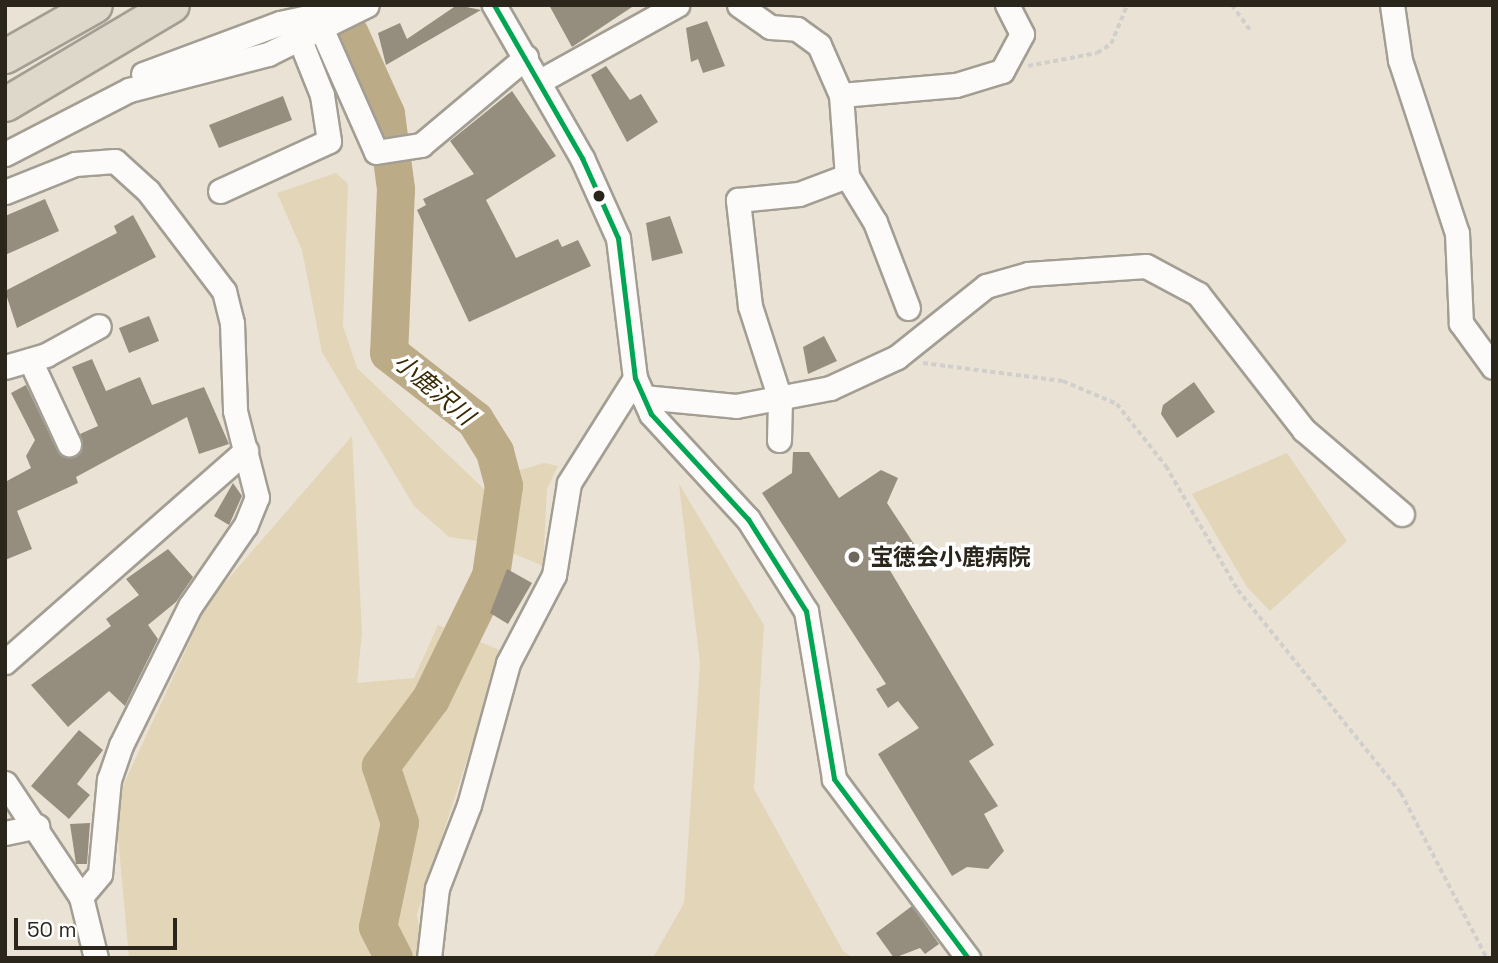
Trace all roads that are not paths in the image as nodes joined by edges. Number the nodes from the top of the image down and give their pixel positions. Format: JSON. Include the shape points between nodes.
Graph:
{"nodes":[{"id":1,"x":95,"y":5,"type":"edge"},
{"id":2,"x":173,"y":5,"type":"edge"},
{"id":3,"x":494,"y":5,"type":"edge"},
{"id":4,"x":677,"y":5,"type":"edge"},
{"id":5,"x":738,"y":5,"type":"edge"},
{"id":6,"x":1007,"y":5,"type":"edge"},
{"id":7,"x":1392,"y":5,"type":"edge"},
{"id":8,"x":363,"y":7,"type":"edge"},
{"id":9,"x":322,"y":30,"type":"junction"},
{"id":10,"x":300,"y":40,"type":"junction"},
{"id":11,"x":5,"y":56,"type":"edge"},
{"id":12,"x":526,"y":57,"type":"junction"},
{"id":13,"x":540,"y":81,"type":"junction"},
{"id":14,"x":841,"y":95,"type":"junction"},
{"id":15,"x":5,"y":104,"type":"edge"},
{"id":16,"x":31,"y":140,"type":"junction"},
{"id":17,"x":5,"y":154,"type":"edge"},
{"id":18,"x":847,"y":176,"type":"junction"},
{"id":19,"x":220,"y":191,"type":"dead end"},
{"id":20,"x":5,"y":192,"type":"edge"},
{"id":21,"x":908,"y":308,"type":"dead end"},
{"id":22,"x":99,"y":326,"type":"dead end"},
{"id":23,"x":30,"y":360,"type":"junction"},
{"id":24,"x":5,"y":367,"type":"edge"},
{"id":25,"x":1493,"y":367,"type":"edge"},
{"id":26,"x":639,"y":387,"type":"junction"},
{"id":27,"x":780,"y":399,"type":"junction"},
{"id":28,"x":779,"y":440,"type":"dead end"},
{"id":29,"x":69,"y":444,"type":"dead end"},
{"id":30,"x":246,"y":450,"type":"junction"},
{"id":31,"x":1402,"y":514,"type":"dead end"},
{"id":32,"x":5,"y":662,"type":"edge"},
{"id":33,"x":5,"y":783,"type":"edge"},
{"id":34,"x":37,"y":826,"type":"junction"},
{"id":35,"x":5,"y":833,"type":"edge"},
{"id":36,"x":81,"y":897,"type":"junction"},
{"id":37,"x":96,"y":958,"type":"edge"},
{"id":38,"x":429,"y":958,"type":"edge"},
{"id":39,"x":968,"y":958,"type":"edge"}],
"edges":[{"from":1,"to":11,"type":"highway"},
{"from":2,"to":15,"type":"highway"},
{"from":3,"to":12,"type":"street"},
{"from":4,"to":13,"type":"street"},
{"from":5,"to":14,"type":"street","via":[[770,27],[809,34]]},
{"from":6,"to":14,"type":"street","via":[[1021,34],[1002,71],[956,85]]},
{"from":7,"to":25,"type":"street","via":[[1400,60],[1457,233],[1461,323]]},
{"from":8,"to":9,"type":"street"},
{"from":8,"to":16,"type":"street","via":[[336,9],[206,46],[84,105]]},
{"from":9,"to":10,"type":"street"},
{"from":9,"to":12,"type":"street","via":[[376,152],[421,145]]},
{"from":10,"to":16,"type":"street","via":[[130,90]]},
{"from":10,"to":19,"type":"street","via":[[322,95],[329,141]]},
{"from":12,"to":13,"type":"street"},
{"from":13,"to":26,"type":"street","via":[[618,238]]},
{"from":14,"to":18,"type":"street"},
{"from":16,"to":17,"type":"street"},
{"from":18,"to":21,"type":"street","via":[[875,222]]},
{"from":18,"to":27,"type":"street","via":[[799,194],[738,200],[750,306]]},
{"from":20,"to":30,"type":"street","via":[[75,164],[116,161],[131,170],[224,291],[232,323],[234,411]]},
{"from":22,"to":23,"type":"street"},
{"from":23,"to":24,"type":"street"},
{"from":23,"to":29,"type":"street"},
{"from":26,"to":27,"type":"street","via":[[690,406]]},
{"from":26,"to":38,"type":"street","via":[[569,483],[554,575],[508,663],[469,805],[437,888]]},
{"from":26,"to":39,"type":"street","via":[[661,428],[748,519],[806,611],[834,779]]},
{"from":27,"to":28,"type":"street"},
{"from":27,"to":31,"type":"street","via":[[830,388],[897,357],[985,286],[1028,274],[1146,266],[1198,294],[1304,430]]},
{"from":30,"to":32,"type":"street"},
{"from":30,"to":36,"type":"street","via":[[257,497],[245,526],[190,606],[121,745],[108,779],[100,874]]},
{"from":33,"to":34,"type":"street"},
{"from":34,"to":35,"type":"street"},
{"from":34,"to":36,"type":"street"},
{"from":36,"to":37,"type":"street"}]}
